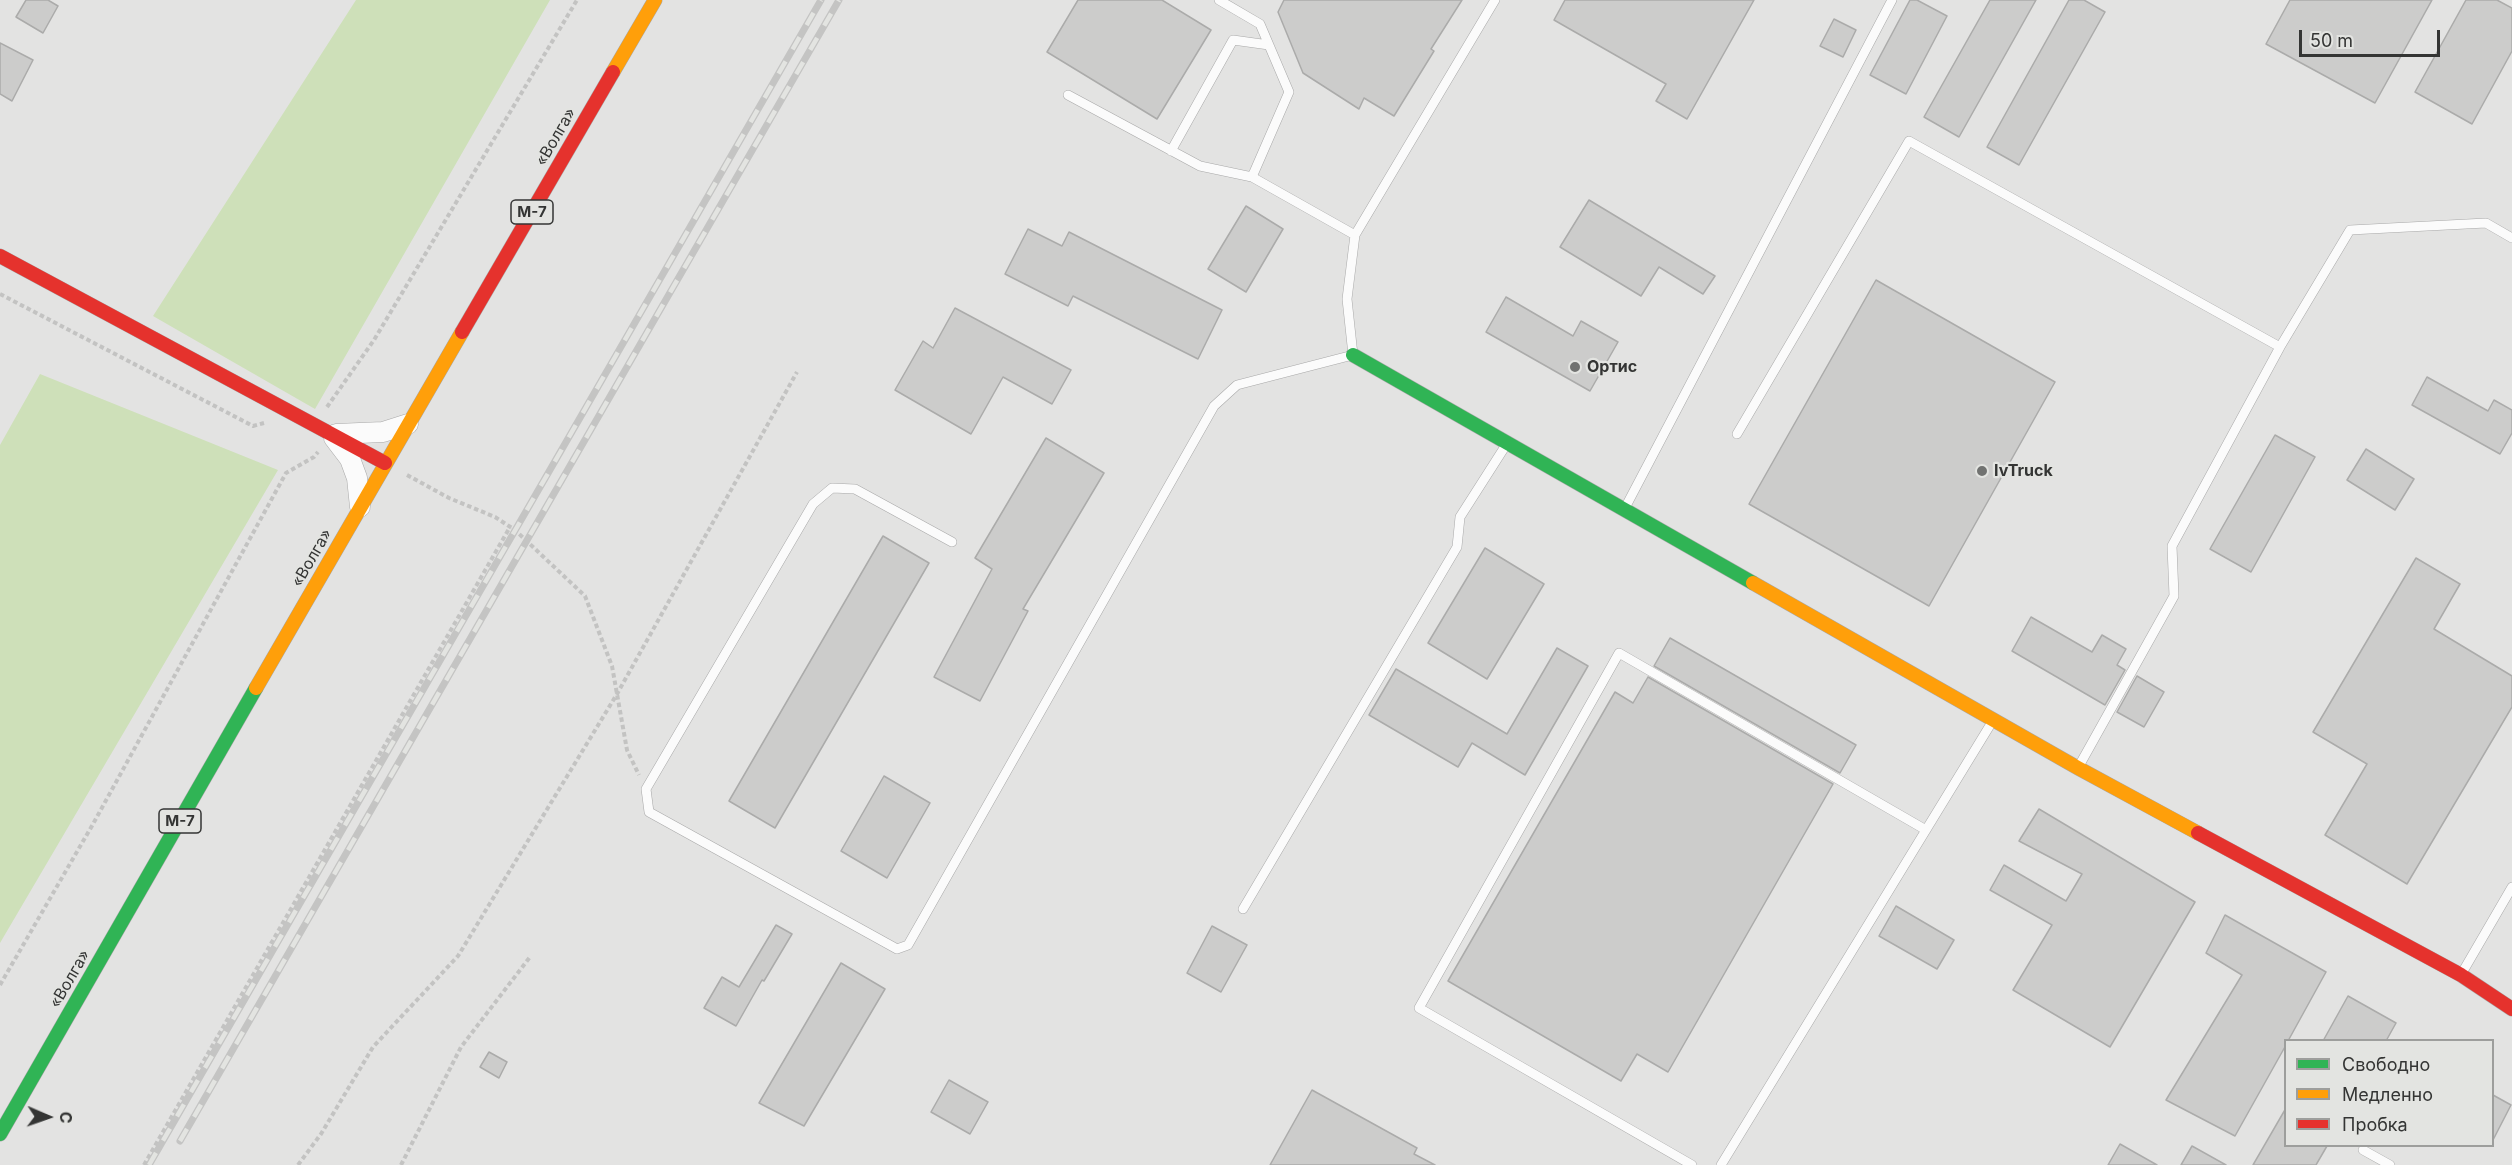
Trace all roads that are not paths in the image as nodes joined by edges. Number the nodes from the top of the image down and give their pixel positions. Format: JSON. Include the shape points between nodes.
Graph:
{"nodes":[{"id":1,"x":655,"y":0,"type":"edge"},
{"id":2,"x":1219,"y":0,"type":"edge"},
{"id":3,"x":1495,"y":0,"type":"edge"},
{"id":4,"x":1892,"y":0,"type":"edge"},
{"id":5,"x":1269,"y":45,"type":"junction"},
{"id":6,"x":1068,"y":95,"type":"dead end"},
{"id":7,"x":1171,"y":151,"type":"junction"},
{"id":8,"x":1252,"y":177,"type":"junction"},
{"id":9,"x":1355,"y":235,"type":"junction"},
{"id":10,"x":2512,"y":238,"type":"edge"},
{"id":11,"x":0,"y":256,"type":"edge"},
{"id":12,"x":2280,"y":346,"type":"junction"},
{"id":13,"x":1353,"y":355,"type":"junction"},
{"id":14,"x":408,"y":424,"type":"junction"},
{"id":15,"x":323,"y":429,"type":"junction"},
{"id":16,"x":1737,"y":434,"type":"dead end"},
{"id":17,"x":1507,"y":443,"type":"junction"},
{"id":18,"x":385,"y":463,"type":"junction"},
{"id":19,"x":360,"y":508,"type":"junction"},
{"id":20,"x":1623,"y":510,"type":"junction"},
{"id":21,"x":952,"y":542,"type":"dead end"},
{"id":22,"x":1994,"y":720,"type":"junction"},
{"id":23,"x":2078,"y":768,"type":"junction"},
{"id":24,"x":1926,"y":830,"type":"junction"},
{"id":25,"x":2512,"y":886,"type":"edge"},
{"id":26,"x":1243,"y":909,"type":"dead end"},
{"id":27,"x":2461,"y":975,"type":"junction"},
{"id":28,"x":2512,"y":1009,"type":"edge"},
{"id":29,"x":0,"y":1134,"type":"edge"},
{"id":30,"x":2363,"y":1150,"type":"dead end"},
{"id":31,"x":1692,"y":1165,"type":"edge"},
{"id":32,"x":1721,"y":1165,"type":"edge"},
{"id":33,"x":2390,"y":1165,"type":"edge"}],
"edges":[{"from":1,"to":14,"type":"main road","name":"«Волга»","number":"М-7"},
{"from":2,"to":5,"type":"lane","via":[[1260,24]]},
{"from":3,"to":9,"type":"lane"},
{"from":4,"to":20,"type":"lane"},
{"from":5,"to":7,"type":"lane","via":[[1233,40]]},
{"from":5,"to":8,"type":"lane","via":[[1289,92]]},
{"from":6,"to":7,"type":"lane"},
{"from":7,"to":8,"type":"lane","via":[[1200,166]]},
{"from":8,"to":9,"type":"lane"},
{"from":9,"to":13,"type":"lane","via":[[1347,299]]},
{"from":10,"to":12,"type":"lane","via":[[2486,223],[2350,230]]},
{"from":11,"to":15,"type":"main road"},
{"from":12,"to":16,"type":"lane","via":[[1909,141]]},
{"from":12,"to":23,"type":"lane","via":[[2172,546],[2174,596]]},
{"from":13,"to":17,"type":"main road"},
{"from":13,"to":21,"type":"lane","via":[[1237,386],[1214,406],[908,945],[897,949],[649,812],[646,789],[813,504],[832,488],[855,489]]},
{"from":14,"to":15,"type":"street","via":[[372,433]]},
{"from":14,"to":18,"type":"main road","name":"«Волга»","number":"М-7"},
{"from":15,"to":18,"type":"main road"},
{"from":15,"to":19,"type":"street","via":[[350,459],[357,478]]},
{"from":17,"to":20,"type":"main road"},
{"from":17,"to":26,"type":"lane","via":[[1460,517],[1458,547]]},
{"from":18,"to":19,"type":"main road","name":"«Волга»","number":"М-7"},
{"from":19,"to":29,"type":"main road","name":"«Волга»","number":"М-7"},
{"from":20,"to":22,"type":"main road"},
{"from":22,"to":23,"type":"main road"},
{"from":22,"to":24,"type":"lane"},
{"from":23,"to":27,"type":"main road"},
{"from":24,"to":31,"type":"lane","via":[[1619,653],[1419,1008]]},
{"from":24,"to":32,"type":"lane"},
{"from":25,"to":27,"type":"lane"},
{"from":27,"to":28,"type":"main road"},
{"from":30,"to":33,"type":"lane"}]}
